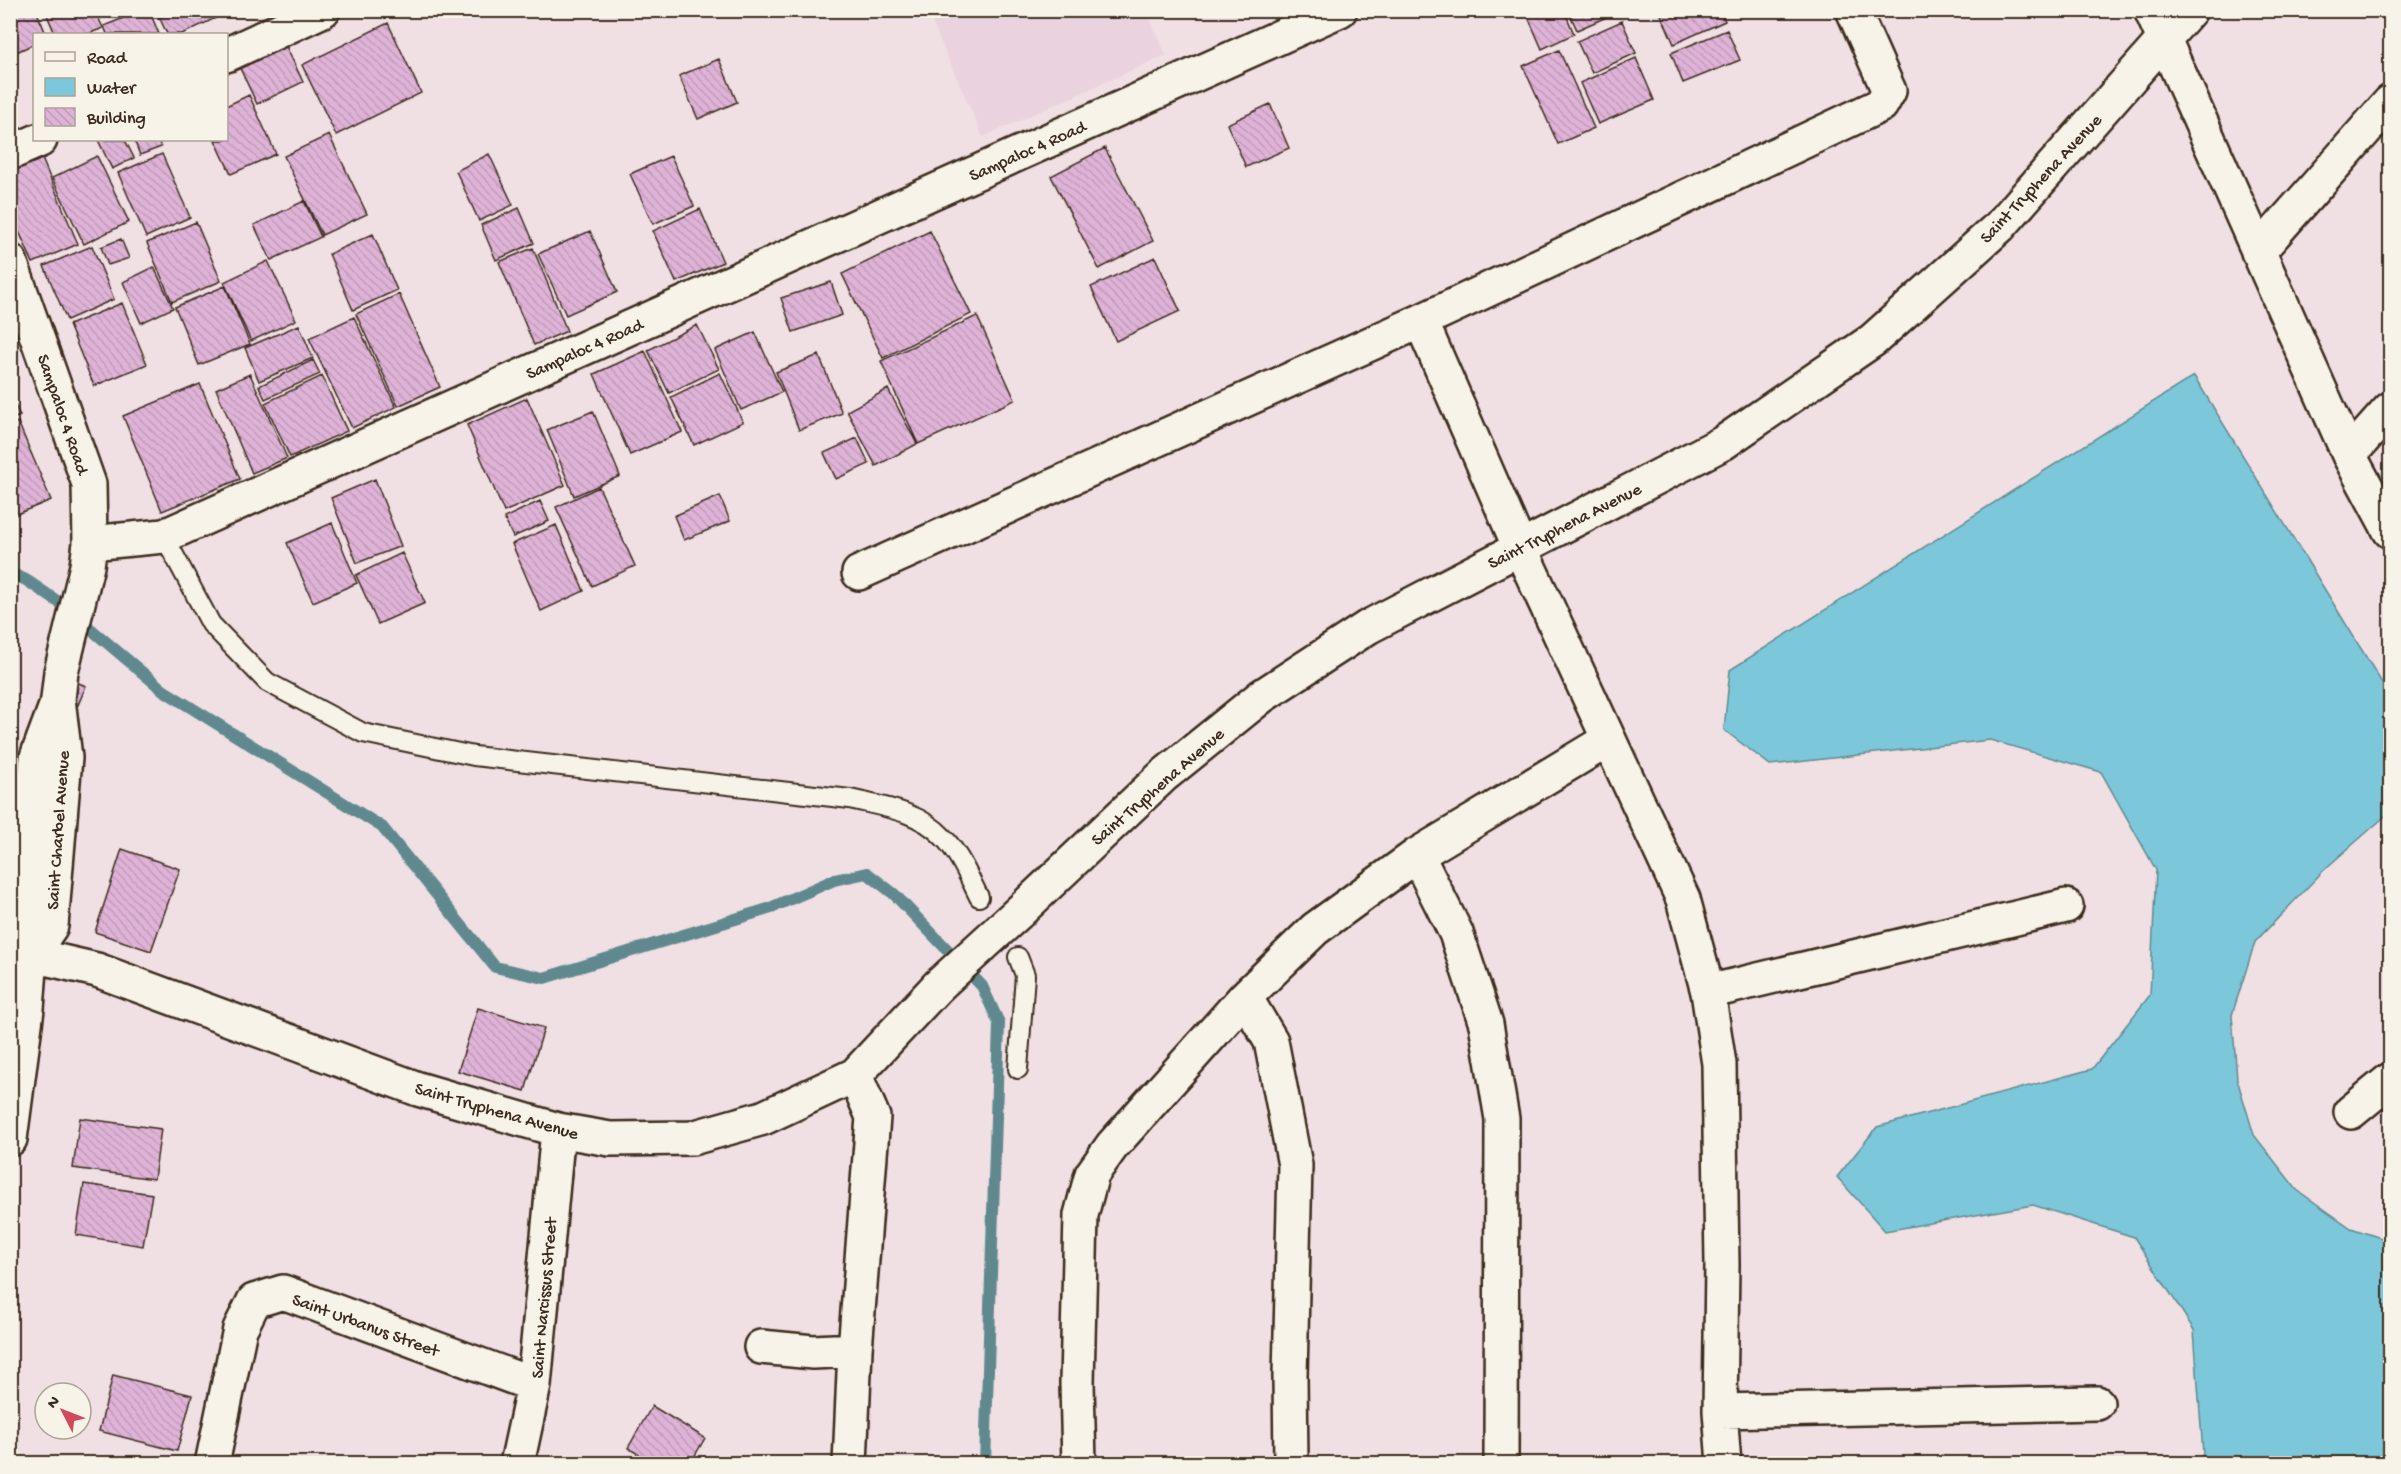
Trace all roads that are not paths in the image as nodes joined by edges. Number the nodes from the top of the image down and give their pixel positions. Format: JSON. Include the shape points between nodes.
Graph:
{"nodes":[{"id":1,"x":323,"y":10,"type":"edge"},
{"id":2,"x":1340,"y":10,"type":"edge"},
{"id":3,"x":1853,"y":10,"type":"edge"},
{"id":4,"x":2151,"y":10,"type":"edge"},
{"id":5,"x":2190,"y":10,"type":"edge"},
{"id":6,"x":2164,"y":40,"type":"junction"},
{"id":7,"x":228,"y":54,"type":"edge"},
{"id":8,"x":2391,"y":102,"type":"edge"},
{"id":9,"x":38,"y":141,"type":"edge"},
{"id":10,"x":10,"y":153,"type":"edge"},
{"id":11,"x":2258,"y":252,"type":"junction"},
{"id":12,"x":10,"y":261,"type":"edge"},
{"id":13,"x":1421,"y":321,"type":"junction"},
{"id":14,"x":2391,"y":409,"type":"edge"},
{"id":15,"x":2349,"y":455,"type":"junction"},
{"id":16,"x":2391,"y":531,"type":"edge"},
{"id":17,"x":164,"y":536,"type":"junction"},
{"id":18,"x":1520,"y":548,"type":"junction"},
{"id":19,"x":89,"y":554,"type":"junction"},
{"id":20,"x":859,"y":573,"type":"dead end"},
{"id":21,"x":1608,"y":740,"type":"junction"},
{"id":22,"x":1417,"y":855,"type":"junction"},
{"id":23,"x":979,"y":897,"type":"dead end"},
{"id":24,"x":2066,"y":906,"type":"dead end"},
{"id":25,"x":21,"y":952,"type":"edge"},
{"id":26,"x":1018,"y":957,"type":"dead end"},
{"id":27,"x":1708,"y":992,"type":"junction"},
{"id":28,"x":1245,"y":997,"type":"junction"},
{"id":29,"x":1018,"y":1069,"type":"dead end"},
{"id":30,"x":855,"y":1075,"type":"junction"},
{"id":31,"x":2391,"y":1080,"type":"edge"},
{"id":32,"x":2351,"y":1112,"type":"dead end"},
{"id":33,"x":558,"y":1130,"type":"junction"},
{"id":34,"x":10,"y":1139,"type":"edge"},
{"id":35,"x":761,"y":1347,"type":"dead end"},
{"id":36,"x":855,"y":1350,"type":"junction"},
{"id":37,"x":534,"y":1385,"type":"junction"},
{"id":38,"x":2097,"y":1403,"type":"dead end"},
{"id":39,"x":1720,"y":1411,"type":"junction"},
{"id":40,"x":212,"y":1464,"type":"edge"},
{"id":41,"x":517,"y":1464,"type":"edge"},
{"id":42,"x":850,"y":1464,"type":"edge"},
{"id":43,"x":1080,"y":1464,"type":"edge"},
{"id":44,"x":1291,"y":1464,"type":"edge"},
{"id":45,"x":1501,"y":1464,"type":"edge"},
{"id":46,"x":1724,"y":1464,"type":"edge"}],
"edges":[{"from":1,"to":7,"type":"street"},
{"from":2,"to":17,"type":"street","name":"Sampaloc 4 Road"},
{"from":3,"to":13,"type":"street","via":[[1889,90],[1881,105]]},
{"from":4,"to":6,"type":"street"},
{"from":5,"to":6,"type":"street","name":"Saint Tryphena Avenue"},
{"from":6,"to":11,"type":"street"},
{"from":6,"to":18,"type":"street","name":"Saint Tryphena Avenue","via":[[2000,226],[1873,340],[1723,443]]},
{"from":8,"to":11,"type":"street"},
{"from":9,"to":10,"type":"street"},
{"from":11,"to":15,"type":"street"},
{"from":12,"to":19,"type":"street","name":"Sampaloc 4 Road","via":[[88,484]]},
{"from":13,"to":18,"type":"street"},
{"from":13,"to":20,"type":"street"},
{"from":14,"to":15,"type":"street"},
{"from":15,"to":16,"type":"street"},
{"from":17,"to":19,"type":"street","name":"Sampaloc 4 Road"},
{"from":17,"to":23,"type":"lane","via":[[211,624],[267,682],[363,733],[474,756],[850,799],[902,812],[927,823],[945,838]]},
{"from":18,"to":21,"type":"street"},
{"from":18,"to":30,"type":"street","name":"Saint Tryphena Avenue","bridge":true,"via":[[1368,627],[1262,696],[1163,776],[938,986]]},
{"from":19,"to":25,"type":"street","name":"Saint Charbel Avenue","via":[[60,683],[65,758],[51,926]]},
{"from":21,"to":22,"type":"street"},
{"from":21,"to":27,"type":"street","via":[[1683,899]]},
{"from":22,"to":28,"type":"street","via":[[1315,929]]},
{"from":22,"to":45,"type":"street","via":[[1455,933],[1486,1024],[1502,1119]]},
{"from":24,"to":27,"type":"street"},
{"from":25,"to":33,"type":"street","name":"Saint Tryphena Avenue","via":[[96,970],[418,1089]]},
{"from":25,"to":34,"type":"street","via":[[27,1010]]},
{"from":26,"to":29,"type":"lane","via":[[1025,975]]},
{"from":27,"to":39,"type":"street","via":[[1719,1064]]},
{"from":28,"to":43,"type":"street","via":[[1112,1146],[1092,1174],[1081,1215],[1077,1383]]},
{"from":28,"to":44,"type":"street","via":[[1272,1041],[1295,1165]]},
{"from":30,"to":33,"type":"street","name":"Saint Tryphena Avenue","via":[[763,1118],[692,1138],[610,1139]]},
{"from":30,"to":36,"type":"street","via":[[873,1117]]},
{"from":31,"to":32,"type":"street"},
{"from":33,"to":37,"type":"street","name":"Saint Narcissus Street"},
{"from":35,"to":36,"type":"street","via":[[813,1352]]},
{"from":36,"to":42,"type":"street"},
{"from":37,"to":40,"type":"street","name":"Saint Urbanus Street","via":[[283,1292],[254,1301],[240,1329]]},
{"from":37,"to":41,"type":"street","name":"Saint Narcissus Street"},
{"from":38,"to":39,"type":"street"},
{"from":39,"to":46,"type":"street"}]}
